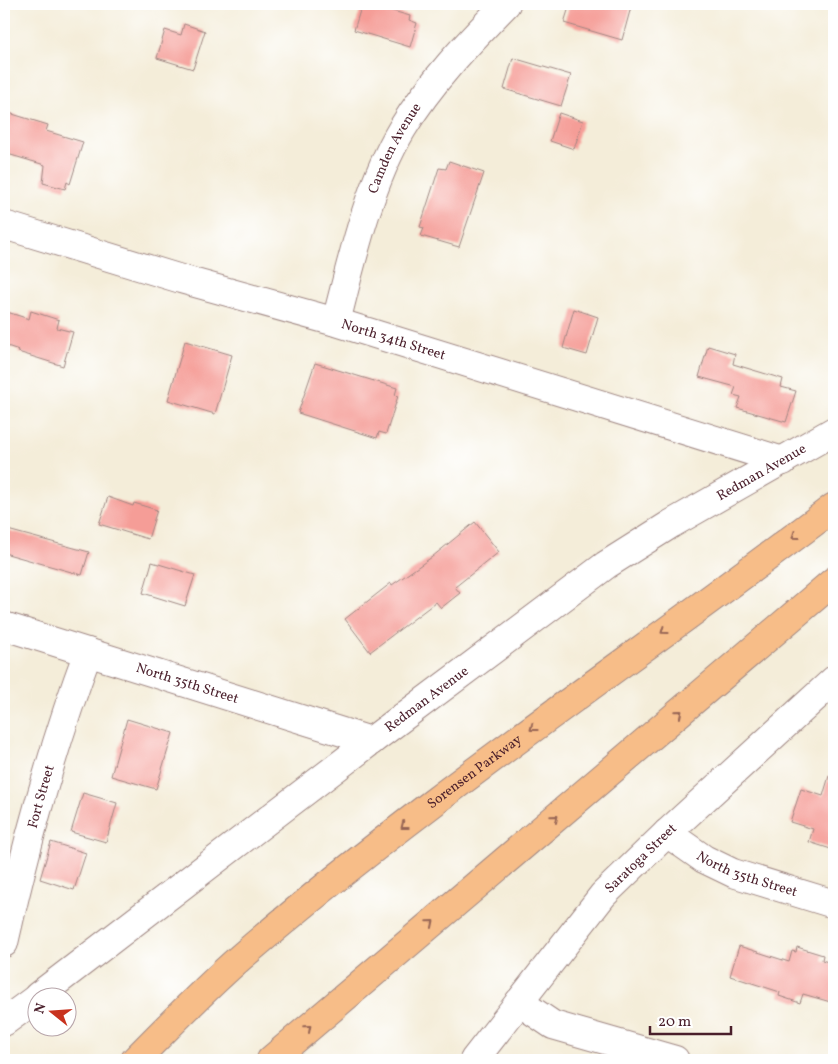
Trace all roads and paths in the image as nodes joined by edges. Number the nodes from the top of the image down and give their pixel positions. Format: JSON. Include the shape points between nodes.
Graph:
{"nodes":[{"id":1,"x":506,"y":4,"type":"edge"},
{"id":2,"x":4,"y":225,"type":"edge"},
{"id":3,"x":336,"y":322,"type":"junction"},
{"id":4,"x":834,"y":431,"type":"edge"},
{"id":5,"x":782,"y":461,"type":"junction"},
{"id":6,"x":834,"y":507,"type":"edge"},
{"id":7,"x":834,"y":580,"type":"edge"},
{"id":8,"x":4,"y":626,"type":"edge"},
{"id":9,"x":88,"y":652,"type":"junction"},
{"id":10,"x":834,"y":680,"type":"edge"},
{"id":11,"x":371,"y":741,"type":"junction"},
{"id":12,"x":666,"y":833,"type":"junction"},
{"id":13,"x":834,"y":904,"type":"edge"},
{"id":14,"x":4,"y":943,"type":"edge"},
{"id":15,"x":52,"y":986,"type":"edge"},
{"id":16,"x":519,"y":1002,"type":"junction"},
{"id":17,"x":28,"y":1004,"type":"edge"},
{"id":18,"x":4,"y":1022,"type":"edge"},
{"id":19,"x":135,"y":1060,"type":"edge"},
{"id":20,"x":271,"y":1060,"type":"edge"},
{"id":21,"x":474,"y":1060,"type":"edge"},
{"id":22,"x":675,"y":1060,"type":"edge"}],
"edges":[{"from":1,"to":3,"type":"street","name":"Camden Avenue","via":[[454,57],[402,130],[373,194]]},
{"from":2,"to":3,"type":"street","name":"North 34th Street"},
{"from":3,"to":5,"type":"street","name":"North 34th Street"},
{"from":4,"to":5,"type":"street","name":"Redman Avenue"},
{"from":5,"to":11,"type":"street","name":"Redman Avenue","via":[[606,564]]},
{"from":6,"to":19,"type":"main road","name":"Sorensen Parkway","one_way":true,"via":[[625,659],[336,878],[239,959]]},
{"from":20,"to":7,"type":"main road","one_way":true},
{"from":8,"to":9,"type":"street","name":"North 35th Street"},
{"from":9,"to":11,"type":"street","name":"North 35th Street"},
{"from":9,"to":14,"type":"street","name":"Fort Street","via":[[18,878]]},
{"from":10,"to":12,"type":"street","name":"Saratoga Street"},
{"from":11,"to":15,"type":"street","name":"Redman Avenue"},
{"from":12,"to":13,"type":"street","name":"North 35th Street","via":[[704,859],[733,873]]},
{"from":12,"to":16,"type":"street","name":"Saratoga Street","via":[[602,895]]},
{"from":16,"to":21,"type":"street","name":"Saratoga Street"},
{"from":16,"to":22,"type":"street","via":[[554,1025]]},
{"from":17,"to":18,"type":"street","name":"Redman Avenue"}]}
